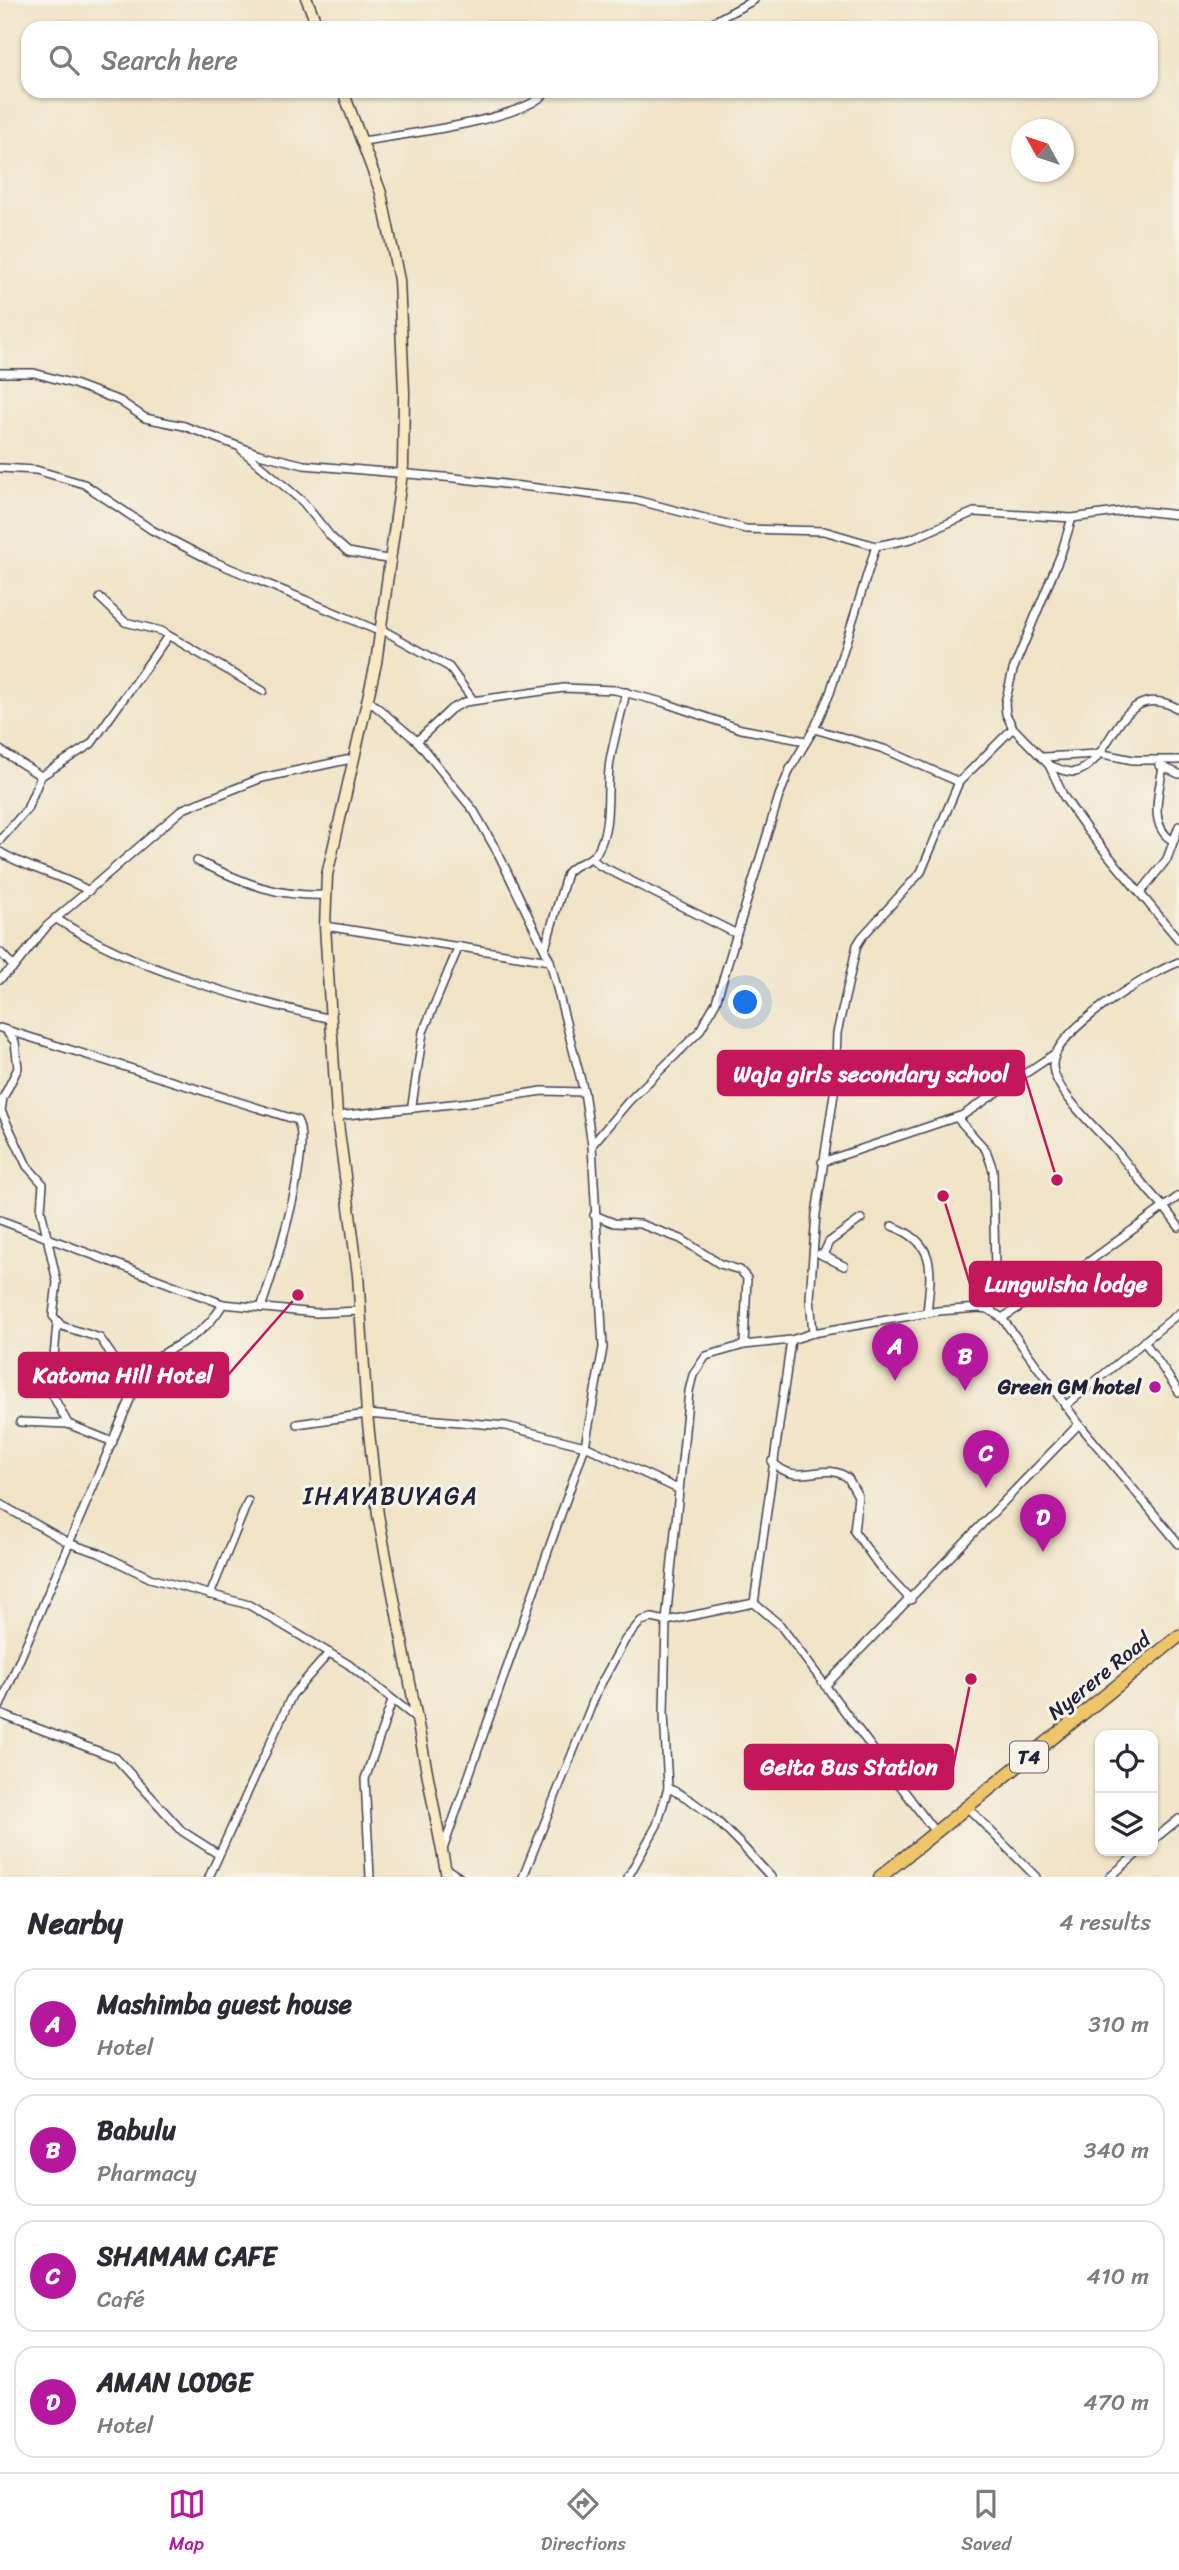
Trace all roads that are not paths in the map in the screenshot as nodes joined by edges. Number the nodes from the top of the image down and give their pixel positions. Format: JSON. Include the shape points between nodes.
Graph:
{"nodes":[{"id":1,"x":307,"y":0,"type":"edge"},
{"id":2,"x":754,"y":0,"type":"edge"},
{"id":3,"x":315,"y":21,"type":"edge"},
{"id":4,"x":715,"y":21,"type":"edge"},
{"id":5,"x":346,"y":98,"type":"edge"},
{"id":6,"x":541,"y":98,"type":"edge"},
{"id":7,"x":363,"y":141,"type":"junction"},
{"id":8,"x":0,"y":373,"type":"edge"},
{"id":9,"x":238,"y":447,"type":"junction"},
{"id":10,"x":0,"y":468,"type":"edge"},
{"id":11,"x":403,"y":475,"type":"junction"},
{"id":12,"x":1179,"y":515,"type":"edge"},
{"id":13,"x":1072,"y":518,"type":"junction"},
{"id":14,"x":876,"y":546,"type":"junction"},
{"id":15,"x":391,"y":559,"type":"junction"},
{"id":16,"x":100,"y":598,"type":"dead end"},
{"id":17,"x":381,"y":631,"type":"junction"},
{"id":18,"x":168,"y":636,"type":"junction"},
{"id":19,"x":263,"y":691,"type":"dead end"},
{"id":20,"x":626,"y":692,"type":"junction"},
{"id":21,"x":367,"y":699,"type":"junction"},
{"id":22,"x":472,"y":700,"type":"junction"},
{"id":23,"x":1179,"y":709,"type":"edge"},
{"id":24,"x":1013,"y":728,"type":"junction"},
{"id":25,"x":814,"y":729,"type":"junction"},
{"id":26,"x":417,"y":741,"type":"junction"},
{"id":27,"x":806,"y":741,"type":"junction"},
{"id":28,"x":0,"y":750,"type":"edge"},
{"id":29,"x":1097,"y":754,"type":"junction"},
{"id":30,"x":1044,"y":757,"type":"junction"},
{"id":31,"x":351,"y":759,"type":"junction"},
{"id":32,"x":1179,"y":760,"type":"edge"},
{"id":33,"x":1153,"y":761,"type":"junction"},
{"id":34,"x":1049,"y":765,"type":"junction"},
{"id":35,"x":1163,"y":767,"type":"junction"},
{"id":36,"x":1179,"y":774,"type":"edge"},
{"id":37,"x":41,"y":776,"type":"junction"},
{"id":38,"x":959,"y":782,"type":"junction"},
{"id":39,"x":1179,"y":826,"type":"edge"},
{"id":40,"x":0,"y":840,"type":"edge"},
{"id":41,"x":1172,"y":840,"type":"junction"},
{"id":42,"x":0,"y":852,"type":"edge"},
{"id":43,"x":591,"y":858,"type":"junction"},
{"id":44,"x":197,"y":861,"type":"dead end"},
{"id":45,"x":89,"y":891,"type":"junction"},
{"id":46,"x":1141,"y":892,"type":"junction"},
{"id":47,"x":326,"y":895,"type":"junction"},
{"id":48,"x":55,"y":919,"type":"junction"},
{"id":49,"x":325,"y":926,"type":"junction"},
{"id":50,"x":735,"y":933,"type":"junction"},
{"id":51,"x":1179,"y":940,"type":"edge"},
{"id":52,"x":459,"y":946,"type":"junction"},
{"id":53,"x":544,"y":949,"type":"junction"},
{"id":54,"x":0,"y":952,"type":"edge"},
{"id":55,"x":550,"y":961,"type":"junction"},
{"id":56,"x":1179,"y":962,"type":"edge"},
{"id":57,"x":14,"y":967,"type":"junction"},
{"id":58,"x":0,"y":979,"type":"edge"},
{"id":59,"x":331,"y":1019,"type":"junction"},
{"id":60,"x":3,"y":1029,"type":"edge"},
{"id":61,"x":1056,"y":1054,"type":"junction"},
{"id":62,"x":584,"y":1092,"type":"junction"},
{"id":63,"x":412,"y":1105,"type":"junction"},
{"id":64,"x":337,"y":1116,"type":"junction"},
{"id":65,"x":957,"y":1118,"type":"junction"},
{"id":66,"x":592,"y":1145,"type":"junction"},
{"id":67,"x":822,"y":1162,"type":"junction"},
{"id":68,"x":1179,"y":1196,"type":"edge"},
{"id":69,"x":1164,"y":1208,"type":"junction"},
{"id":70,"x":594,"y":1215,"type":"junction"},
{"id":71,"x":861,"y":1219,"type":"dead end"},
{"id":72,"x":0,"y":1220,"type":"edge"},
{"id":73,"x":892,"y":1226,"type":"dead end"},
{"id":74,"x":1179,"y":1227,"type":"edge"},
{"id":75,"x":49,"y":1239,"type":"junction"},
{"id":76,"x":812,"y":1253,"type":"junction"},
{"id":77,"x":823,"y":1255,"type":"junction"},
{"id":78,"x":844,"y":1266,"type":"dead end"},
{"id":79,"x":223,"y":1304,"type":"junction"},
{"id":80,"x":261,"y":1308,"type":"junction"},
{"id":81,"x":361,"y":1311,"type":"junction"},
{"id":82,"x":992,"y":1311,"type":"junction"},
{"id":83,"x":927,"y":1313,"type":"junction"},
{"id":84,"x":1179,"y":1313,"type":"edge"},
{"id":85,"x":1002,"y":1318,"type":"junction"},
{"id":86,"x":57,"y":1323,"type":"junction"},
{"id":87,"x":813,"y":1333,"type":"junction"},
{"id":88,"x":792,"y":1340,"type":"junction"},
{"id":89,"x":1144,"y":1341,"type":"junction"},
{"id":90,"x":744,"y":1345,"type":"junction"},
{"id":91,"x":135,"y":1389,"type":"junction"},
{"id":92,"x":1179,"y":1392,"type":"edge"},
{"id":93,"x":1065,"y":1406,"type":"junction"},
{"id":94,"x":367,"y":1414,"type":"junction"},
{"id":95,"x":20,"y":1422,"type":"dead end"},
{"id":96,"x":68,"y":1424,"type":"junction"},
{"id":97,"x":297,"y":1424,"type":"dead end"},
{"id":98,"x":1079,"y":1424,"type":"junction"},
{"id":99,"x":113,"y":1442,"type":"junction"},
{"id":100,"x":585,"y":1446,"type":"junction"},
{"id":101,"x":772,"y":1461,"type":"junction"},
{"id":102,"x":678,"y":1489,"type":"junction"},
{"id":103,"x":248,"y":1501,"type":"dead end"},
{"id":104,"x":0,"y":1504,"type":"edge"},
{"id":105,"x":71,"y":1544,"type":"junction"},
{"id":106,"x":1179,"y":1544,"type":"edge"},
{"id":107,"x":210,"y":1595,"type":"junction"},
{"id":108,"x":911,"y":1600,"type":"junction"},
{"id":109,"x":754,"y":1603,"type":"junction"},
{"id":110,"x":666,"y":1621,"type":"junction"},
{"id":111,"x":1179,"y":1636,"type":"edge"},
{"id":112,"x":329,"y":1653,"type":"junction"},
{"id":113,"x":825,"y":1686,"type":"junction"},
{"id":114,"x":392,"y":1701,"type":"junction"},
{"id":115,"x":0,"y":1706,"type":"edge"},
{"id":116,"x":0,"y":1714,"type":"edge"},
{"id":117,"x":417,"y":1718,"type":"junction"},
{"id":118,"x":668,"y":1788,"type":"junction"},
{"id":119,"x":967,"y":1807,"type":"junction"},
{"id":120,"x":1179,"y":1819,"type":"edge"},
{"id":121,"x":935,"y":1832,"type":"junction"},
{"id":122,"x":1158,"y":1836,"type":"edge"},
{"id":123,"x":442,"y":1852,"type":"junction"},
{"id":124,"x":218,"y":1854,"type":"junction"},
{"id":125,"x":1134,"y":1856,"type":"edge"},
{"id":126,"x":446,"y":1873,"type":"edge"},
{"id":127,"x":209,"y":1877,"type":"edge"},
{"id":128,"x":370,"y":1877,"type":"edge"},
{"id":129,"x":459,"y":1877,"type":"edge"},
{"id":130,"x":523,"y":1877,"type":"edge"},
{"id":131,"x":628,"y":1877,"type":"edge"},
{"id":132,"x":771,"y":1877,"type":"edge"},
{"id":133,"x":880,"y":1877,"type":"edge"},
{"id":134,"x":1036,"y":1877,"type":"edge"},
{"id":135,"x":1110,"y":1877,"type":"edge"}],
"edges":[{"from":1,"to":3,"type":"main road"},
{"from":2,"to":4,"type":"street"},
{"from":5,"to":7,"type":"main road"},
{"from":6,"to":7,"type":"street","via":[[516,110],[440,129]]},
{"from":7,"to":11,"type":"main road","via":[[381,193],[399,280]]},
{"from":8,"to":9,"type":"street","via":[[34,373],[83,387],[120,401],[145,418],[184,426]]},
{"from":9,"to":11,"type":"street","via":[[304,465]]},
{"from":9,"to":15,"type":"street","via":[[303,502],[348,552]]},
{"from":10,"to":17,"type":"street","via":[[36,470],[84,484],[152,530],[208,559]]},
{"from":11,"to":14,"type":"street","via":[[636,500],[746,529],[824,531]]},
{"from":11,"to":15,"type":"main road"},
{"from":12,"to":13,"type":"street","via":[[1132,510]]},
{"from":13,"to":14,"type":"street","via":[[974,512],[911,539]]},
{"from":13,"to":24,"type":"street","via":[[1013,670],[1005,702]]},
{"from":14,"to":25,"type":"street"},
{"from":15,"to":17,"type":"main road"},
{"from":16,"to":18,"type":"street","via":[[125,622]]},
{"from":17,"to":21,"type":"main road"},
{"from":17,"to":22,"type":"street","via":[[449,667]]},
{"from":18,"to":19,"type":"street"},
{"from":18,"to":37,"type":"street","via":[[92,744]]},
{"from":20,"to":22,"type":"street","via":[[564,688]]},
{"from":20,"to":27,"type":"street","via":[[741,729]]},
{"from":20,"to":43,"type":"street","via":[[610,761],[608,809],[599,847]]},
{"from":21,"to":26,"type":"street"},
{"from":21,"to":31,"type":"main road"},
{"from":22,"to":26,"type":"street","via":[[451,709]]},
{"from":23,"to":29,"type":"street","via":[[1164,701],[1148,702],[1120,722]]},
{"from":24,"to":30,"type":"street"},
{"from":24,"to":38,"type":"street"},
{"from":25,"to":27,"type":"street"},
{"from":25,"to":38,"type":"street","via":[[884,749]]},
{"from":26,"to":53,"type":"street","via":[[474,811]]},
{"from":27,"to":50,"type":"street","via":[[779,796]]},
{"from":28,"to":37,"type":"street"},
{"from":29,"to":30,"type":"street"},
{"from":29,"to":33,"type":"street"},
{"from":29,"to":34,"type":"street","via":[[1076,772]]},
{"from":30,"to":34,"type":"street"},
{"from":31,"to":45,"type":"street","via":[[262,778],[197,801],[160,827]]},
{"from":31,"to":47,"type":"main road"},
{"from":32,"to":33,"type":"street"},
{"from":33,"to":35,"type":"street"},
{"from":34,"to":46,"type":"street","via":[[1064,797]]},
{"from":35,"to":36,"type":"street"},
{"from":35,"to":41,"type":"street","via":[[1157,824]]},
{"from":37,"to":40,"type":"street","via":[[27,809]]},
{"from":38,"to":67,"type":"street","via":[[921,872],[857,946],[837,1033],[835,1087]]},
{"from":39,"to":41,"type":"street"},
{"from":41,"to":46,"type":"street","via":[[1167,859]]},
{"from":42,"to":45,"type":"street"},
{"from":43,"to":50,"type":"street"},
{"from":43,"to":53,"type":"street","via":[[567,873]]},
{"from":44,"to":47,"type":"street","via":[[274,893]]},
{"from":45,"to":48,"type":"street"},
{"from":46,"to":51,"type":"street"},
{"from":47,"to":49,"type":"main road"},
{"from":48,"to":57,"type":"street"},
{"from":48,"to":59,"type":"street","via":[[147,964],[264,1003]]},
{"from":49,"to":52,"type":"street"},
{"from":49,"to":59,"type":"main road"},
{"from":50,"to":66,"type":"street","via":[[716,1002],[699,1032]]},
{"from":52,"to":55,"type":"street"},
{"from":52,"to":63,"type":"street","via":[[423,1032]]},
{"from":53,"to":55,"type":"street"},
{"from":54,"to":57,"type":"street"},
{"from":55,"to":62,"type":"street"},
{"from":56,"to":61,"type":"street","via":[[1144,977],[1080,1025]]},
{"from":57,"to":58,"type":"street"},
{"from":59,"to":64,"type":"main road"},
{"from":60,"to":75,"type":"street","via":[[15,1042],[18,1068],[1,1111],[27,1166],[43,1184],[40,1202]]},
{"from":60,"to":80,"type":"street","via":[[297,1120],[303,1130],[296,1180]]},
{"from":61,"to":65,"type":"street"},
{"from":61,"to":69,"type":"street","via":[[1054,1070],[1064,1090]]},
{"from":62,"to":63,"type":"street","via":[[542,1091]]},
{"from":62,"to":66,"type":"street"},
{"from":63,"to":64,"type":"street"},
{"from":64,"to":81,"type":"main road"},
{"from":65,"to":67,"type":"street"},
{"from":65,"to":82,"type":"street","via":[[986,1150],[993,1170]]},
{"from":66,"to":70,"type":"street"},
{"from":67,"to":76,"type":"street"},
{"from":68,"to":69,"type":"street"},
{"from":69,"to":74,"type":"street"},
{"from":69,"to":85,"type":"street"},
{"from":70,"to":90,"type":"street","via":[[614,1223],[640,1224],[681,1239],[720,1264],[745,1273]]},
{"from":70,"to":100,"type":"street","via":[[603,1348]]},
{"from":71,"to":77,"type":"street","via":[[829,1242]]},
{"from":72,"to":75,"type":"street"},
{"from":73,"to":83,"type":"street","via":[[913,1235],[927,1253]]},
{"from":75,"to":79,"type":"street"},
{"from":75,"to":86,"type":"street","via":[[57,1282],[53,1316]]},
{"from":76,"to":77,"type":"street"},
{"from":76,"to":87,"type":"street"},
{"from":77,"to":78,"type":"street"},
{"from":79,"to":80,"type":"street"},
{"from":79,"to":91,"type":"street","via":[[202,1332],[158,1354],[143,1369]]},
{"from":80,"to":81,"type":"street"},
{"from":81,"to":94,"type":"main road"},
{"from":82,"to":83,"type":"street"},
{"from":82,"to":85,"type":"street"},
{"from":83,"to":87,"type":"street"},
{"from":84,"to":89,"type":"street"},
{"from":85,"to":93,"type":"street"},
{"from":86,"to":91,"type":"street","via":[[100,1338]]},
{"from":86,"to":96,"type":"street","via":[[51,1392]]},
{"from":87,"to":88,"type":"street"},
{"from":88,"to":90,"type":"street"},
{"from":88,"to":101,"type":"street"},
{"from":89,"to":92,"type":"street"},
{"from":89,"to":93,"type":"street"},
{"from":90,"to":102,"type":"street","via":[[706,1356],[693,1375]]},
{"from":91,"to":99,"type":"street"},
{"from":93,"to":98,"type":"street"},
{"from":94,"to":97,"type":"street"},
{"from":94,"to":100,"type":"street","via":[[506,1426]]},
{"from":94,"to":117,"type":"main road","via":[[379,1515]]},
{"from":95,"to":96,"type":"street"},
{"from":96,"to":99,"type":"street"},
{"from":98,"to":106,"type":"street"},
{"from":98,"to":108,"type":"street"},
{"from":99,"to":105,"type":"street"},
{"from":100,"to":102,"type":"street"},
{"from":100,"to":123,"type":"street"},
{"from":101,"to":108,"type":"street","via":[[795,1476],[828,1471],[848,1478],[858,1496],[854,1531]]},
{"from":101,"to":109,"type":"street"},
{"from":102,"to":110,"type":"street"},
{"from":103,"to":107,"type":"street"},
{"from":104,"to":105,"type":"street"},
{"from":105,"to":107,"type":"street","via":[[172,1586]]},
{"from":105,"to":115,"type":"street"},
{"from":107,"to":112,"type":"street","via":[[248,1605]]},
{"from":108,"to":113,"type":"street"},
{"from":109,"to":110,"type":"street"},
{"from":109,"to":113,"type":"street","via":[[780,1625]]},
{"from":110,"to":118,"type":"street"},
{"from":110,"to":130,"type":"street","via":[[641,1621],[625,1640],[598,1689]]},
{"from":111,"to":119,"type":"highway","name":"Nyerere Road","number":"T4"},
{"from":112,"to":114,"type":"street"},
{"from":112,"to":124,"type":"street","via":[[292,1695]]},
{"from":113,"to":121,"type":"street"},
{"from":114,"to":117,"type":"street"},
{"from":114,"to":128,"type":"street","via":[[365,1779]]},
{"from":116,"to":124,"type":"street","via":[[116,1758],[182,1831]]},
{"from":117,"to":123,"type":"main road"},
{"from":118,"to":131,"type":"street","via":[[656,1825]]},
{"from":118,"to":132,"type":"street","via":[[708,1816]]},
{"from":119,"to":121,"type":"highway","name":"Nyerere Road","number":"T4"},
{"from":119,"to":134,"type":"street"},
{"from":120,"to":122,"type":"street"},
{"from":121,"to":133,"type":"highway","name":"Nyerere Road","number":"T4"},
{"from":123,"to":126,"type":"main road"},
{"from":124,"to":127,"type":"street"},
{"from":125,"to":135,"type":"street"},
{"from":126,"to":129,"type":"street"}]}
